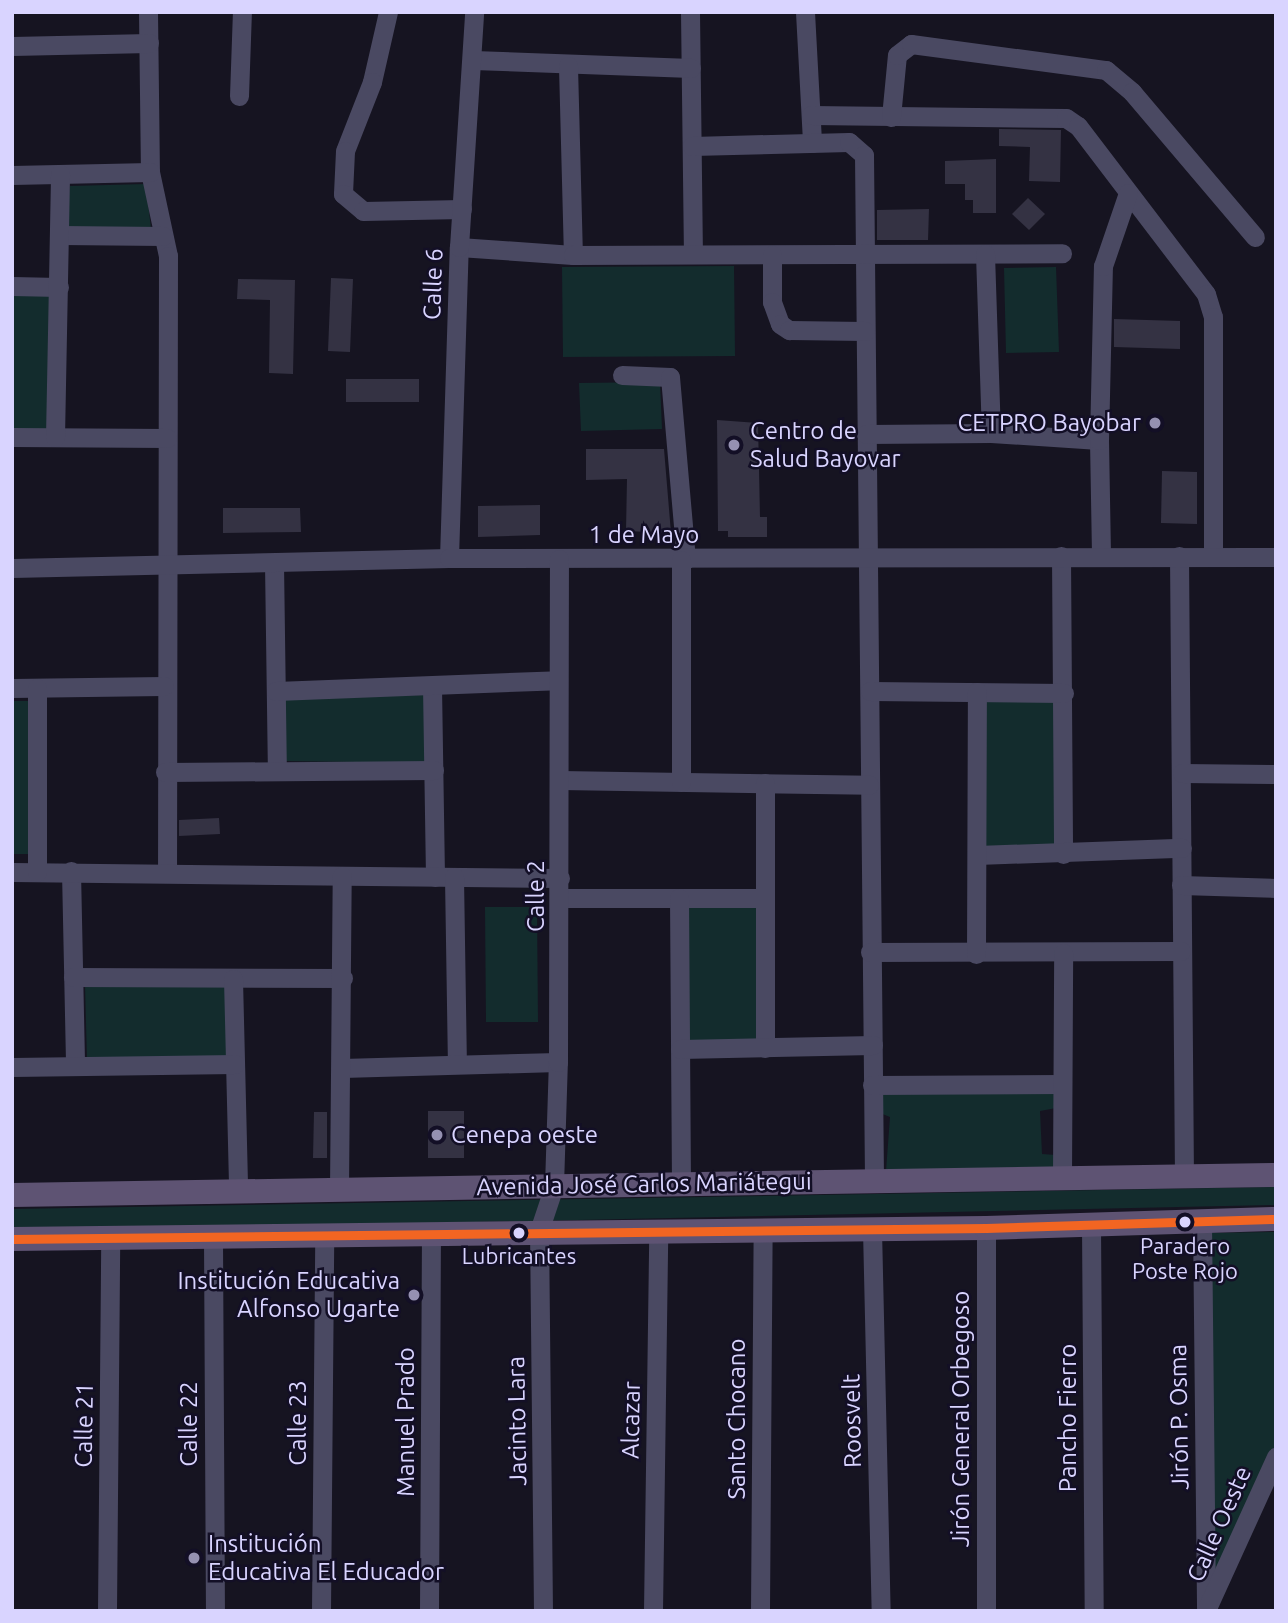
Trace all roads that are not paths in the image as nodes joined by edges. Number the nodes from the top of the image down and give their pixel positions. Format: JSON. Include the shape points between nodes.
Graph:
{"nodes":[{"id":1,"x":148,"y":12,"type":"edge"},
{"id":2,"x":242,"y":12,"type":"edge"},
{"id":3,"x":388,"y":12,"type":"edge"},
{"id":4,"x":474,"y":12,"type":"edge"},
{"id":5,"x":690,"y":12,"type":"edge"},
{"id":6,"x":805,"y":12,"type":"edge"},
{"id":7,"x":149,"y":43,"type":"junction"},
{"id":8,"x":12,"y":46,"type":"edge"},
{"id":9,"x":473,"y":60,"type":"junction"},
{"id":10,"x":568,"y":66,"type":"junction"},
{"id":11,"x":691,"y":68,"type":"junction"},
{"id":12,"x":239,"y":96,"type":"dead end"},
{"id":13,"x":811,"y":114,"type":"junction"},
{"id":14,"x":891,"y":117,"type":"junction"},
{"id":15,"x":812,"y":143,"type":"junction"},
{"id":16,"x":692,"y":146,"type":"junction"},
{"id":17,"x":150,"y":172,"type":"junction"},
{"id":18,"x":60,"y":174,"type":"junction"},
{"id":19,"x":12,"y":176,"type":"edge"},
{"id":20,"x":1128,"y":193,"type":"junction"},
{"id":21,"x":462,"y":209,"type":"junction"},
{"id":22,"x":60,"y":235,"type":"junction"},
{"id":23,"x":163,"y":236,"type":"junction"},
{"id":24,"x":1255,"y":237,"type":"dead end"},
{"id":25,"x":459,"y":247,"type":"junction"},
{"id":26,"x":1062,"y":253,"type":"dead end"},
{"id":27,"x":693,"y":254,"type":"junction"},
{"id":28,"x":985,"y":254,"type":"junction"},
{"id":29,"x":573,"y":255,"type":"junction"},
{"id":30,"x":772,"y":255,"type":"junction"},
{"id":31,"x":865,"y":256,"type":"junction"},
{"id":32,"x":12,"y":286,"type":"edge"},
{"id":33,"x":59,"y":287,"type":"junction"},
{"id":34,"x":865,"y":331,"type":"junction"},
{"id":35,"x":622,"y":375,"type":"dead end"},
{"id":36,"x":990,"y":433,"type":"junction"},
{"id":37,"x":866,"y":434,"type":"junction"},
{"id":38,"x":12,"y":437,"type":"edge"},
{"id":39,"x":55,"y":437,"type":"junction"},
{"id":40,"x":167,"y":438,"type":"junction"},
{"id":41,"x":1099,"y":440,"type":"junction"},
{"id":42,"x":867,"y":555,"type":"junction"},
{"id":43,"x":1101,"y":555,"type":"junction"},
{"id":44,"x":1061,"y":556,"type":"junction"},
{"id":45,"x":1179,"y":556,"type":"junction"},
{"id":46,"x":1213,"y":557,"type":"junction"},
{"id":47,"x":1276,"y":557,"type":"edge"},
{"id":48,"x":449,"y":558,"type":"junction"},
{"id":49,"x":559,"y":559,"type":"junction"},
{"id":50,"x":684,"y":559,"type":"junction"},
{"id":51,"x":274,"y":562,"type":"junction"},
{"id":52,"x":166,"y":564,"type":"junction"},
{"id":53,"x":12,"y":568,"type":"edge"},
{"id":54,"x":558,"y":680,"type":"junction"},
{"id":55,"x":164,"y":686,"type":"junction"},
{"id":56,"x":432,"y":687,"type":"junction"},
{"id":57,"x":12,"y":688,"type":"edge"},
{"id":58,"x":37,"y":688,"type":"junction"},
{"id":59,"x":276,"y":691,"type":"junction"},
{"id":60,"x":870,"y":691,"type":"junction"},
{"id":61,"x":978,"y":692,"type":"junction"},
{"id":62,"x":1063,"y":693,"type":"junction"},
{"id":63,"x":277,"y":769,"type":"junction"},
{"id":64,"x":434,"y":771,"type":"junction"},
{"id":65,"x":165,"y":772,"type":"junction"},
{"id":66,"x":1182,"y":773,"type":"junction"},
{"id":67,"x":1276,"y":774,"type":"edge"},
{"id":68,"x":560,"y":780,"type":"junction"},
{"id":69,"x":681,"y":782,"type":"junction"},
{"id":70,"x":765,"y":783,"type":"junction"},
{"id":71,"x":869,"y":785,"type":"junction"},
{"id":72,"x":1181,"y":848,"type":"junction"},
{"id":73,"x":1063,"y":854,"type":"junction"},
{"id":74,"x":977,"y":855,"type":"junction"},
{"id":75,"x":167,"y":870,"type":"junction"},
{"id":76,"x":71,"y":871,"type":"junction"},
{"id":77,"x":12,"y":872,"type":"edge"},
{"id":78,"x":37,"y":872,"type":"junction"},
{"id":79,"x":342,"y":876,"type":"junction"},
{"id":80,"x":445,"y":877,"type":"junction"},
{"id":81,"x":1181,"y":885,"type":"junction"},
{"id":82,"x":561,"y":888,"type":"junction"},
{"id":83,"x":1276,"y":888,"type":"edge"},
{"id":84,"x":679,"y":898,"type":"junction"},
{"id":85,"x":762,"y":898,"type":"junction"},
{"id":86,"x":1181,"y":951,"type":"junction"},
{"id":87,"x":870,"y":952,"type":"junction"},
{"id":88,"x":1063,"y":953,"type":"junction"},
{"id":89,"x":976,"y":954,"type":"junction"},
{"id":90,"x":73,"y":977,"type":"junction"},
{"id":91,"x":342,"y":978,"type":"junction"},
{"id":92,"x":233,"y":979,"type":"junction"},
{"id":93,"x":873,"y":1045,"type":"junction"},
{"id":94,"x":765,"y":1048,"type":"junction"},
{"id":95,"x":680,"y":1049,"type":"junction"},
{"id":96,"x":558,"y":1062,"type":"junction"},
{"id":97,"x":235,"y":1064,"type":"junction"},
{"id":98,"x":457,"y":1064,"type":"junction"},
{"id":99,"x":75,"y":1065,"type":"junction"},
{"id":100,"x":12,"y":1067,"type":"edge"},
{"id":101,"x":342,"y":1068,"type":"junction"},
{"id":102,"x":1062,"y":1084,"type":"junction"},
{"id":103,"x":872,"y":1085,"type":"junction"},
{"id":104,"x":1276,"y":1175,"type":"edge"},
{"id":105,"x":1184,"y":1176,"type":"junction"},
{"id":106,"x":1062,"y":1178,"type":"junction"},
{"id":107,"x":874,"y":1180,"type":"junction"},
{"id":108,"x":681,"y":1184,"type":"junction"},
{"id":109,"x":554,"y":1186,"type":"junction"},
{"id":110,"x":339,"y":1189,"type":"junction"},
{"id":111,"x":238,"y":1191,"type":"junction"},
{"id":112,"x":12,"y":1195,"type":"edge"},
{"id":113,"x":1276,"y":1219,"type":"edge"},
{"id":114,"x":1202,"y":1222,"type":"junction"},
{"id":115,"x":1091,"y":1225,"type":"junction"},
{"id":116,"x":763,"y":1228,"type":"junction"},
{"id":117,"x":986,"y":1228,"type":"junction"},
{"id":118,"x":872,"y":1229,"type":"junction"},
{"id":119,"x":539,"y":1231,"type":"junction"},
{"id":120,"x":658,"y":1231,"type":"junction"},
{"id":121,"x":431,"y":1233,"type":"junction"},
{"id":122,"x":324,"y":1237,"type":"junction"},
{"id":123,"x":213,"y":1238,"type":"junction"},
{"id":124,"x":12,"y":1239,"type":"edge"},
{"id":125,"x":110,"y":1240,"type":"junction"},
{"id":126,"x":1276,"y":1457,"type":"edge"},
{"id":127,"x":107,"y":1611,"type":"edge"},
{"id":128,"x":215,"y":1611,"type":"edge"},
{"id":129,"x":321,"y":1611,"type":"edge"},
{"id":130,"x":429,"y":1611,"type":"edge"},
{"id":131,"x":543,"y":1611,"type":"edge"},
{"id":132,"x":653,"y":1611,"type":"edge"},
{"id":133,"x":760,"y":1611,"type":"edge"},
{"id":134,"x":881,"y":1611,"type":"edge"},
{"id":135,"x":986,"y":1611,"type":"edge"},
{"id":136,"x":1094,"y":1611,"type":"edge"},
{"id":137,"x":1206,"y":1611,"type":"edge"}],
"edges":[{"from":1,"to":7,"type":"street"},
{"from":2,"to":12,"type":"street"},
{"from":3,"to":21,"type":"street","via":[[372,82],[345,151],[343,194],[363,211]]},
{"from":4,"to":9,"type":"street","name":"Calle 6"},
{"from":5,"to":11,"type":"street"},
{"from":6,"to":13,"type":"street"},
{"from":7,"to":8,"type":"street"},
{"from":7,"to":17,"type":"street"},
{"from":9,"to":10,"type":"street"},
{"from":9,"to":21,"type":"street","name":"Calle 6"},
{"from":10,"to":11,"type":"street"},
{"from":10,"to":29,"type":"street"},
{"from":11,"to":16,"type":"street"},
{"from":13,"to":14,"type":"street"},
{"from":13,"to":15,"type":"street"},
{"from":14,"to":20,"type":"street","via":[[1066,118],[1078,126]]},
{"from":14,"to":24,"type":"street","via":[[897,55],[911,44],[1106,71],[1132,92]]},
{"from":15,"to":16,"type":"street"},
{"from":15,"to":31,"type":"street","via":[[849,142],[864,155]]},
{"from":16,"to":27,"type":"street"},
{"from":17,"to":18,"type":"street"},
{"from":17,"to":23,"type":"street"},
{"from":18,"to":19,"type":"street"},
{"from":18,"to":22,"type":"street"},
{"from":20,"to":41,"type":"street","via":[[1103,266]]},
{"from":20,"to":46,"type":"street","via":[[1206,294],[1213,317]]},
{"from":21,"to":25,"type":"street","name":"Calle 6"},
{"from":22,"to":23,"type":"street"},
{"from":22,"to":33,"type":"street"},
{"from":23,"to":40,"type":"street","via":[[168,256]]},
{"from":25,"to":29,"type":"street"},
{"from":25,"to":48,"type":"street","name":"Calle 6"},
{"from":26,"to":28,"type":"street"},
{"from":27,"to":29,"type":"street"},
{"from":27,"to":30,"type":"street"},
{"from":28,"to":31,"type":"street"},
{"from":28,"to":36,"type":"street"},
{"from":30,"to":31,"type":"street"},
{"from":30,"to":34,"type":"street","via":[[772,302],[780,324],[789,330]]},
{"from":31,"to":34,"type":"street"},
{"from":32,"to":33,"type":"street"},
{"from":33,"to":39,"type":"street"},
{"from":34,"to":37,"type":"street"},
{"from":35,"to":50,"type":"street","via":[[670,377]]},
{"from":36,"to":37,"type":"street"},
{"from":36,"to":41,"type":"street"},
{"from":37,"to":42,"type":"street"},
{"from":38,"to":39,"type":"street"},
{"from":39,"to":40,"type":"street"},
{"from":40,"to":52,"type":"street"},
{"from":41,"to":43,"type":"street"},
{"from":42,"to":44,"type":"street","name":"1 de Mayo"},
{"from":42,"to":50,"type":"street","name":"1 de Mayo"},
{"from":42,"to":60,"type":"street"},
{"from":43,"to":44,"type":"street","name":"1 de Mayo"},
{"from":43,"to":45,"type":"street","name":"1 de Mayo"},
{"from":44,"to":62,"type":"street"},
{"from":45,"to":46,"type":"street","name":"1 de Mayo"},
{"from":45,"to":66,"type":"street"},
{"from":46,"to":47,"type":"street","name":"1 de Mayo"},
{"from":48,"to":49,"type":"street","name":"1 de Mayo"},
{"from":48,"to":51,"type":"street","name":"1 de Mayo"},
{"from":49,"to":50,"type":"street","name":"1 de Mayo"},
{"from":49,"to":54,"type":"street","name":"Calle 2"},
{"from":50,"to":69,"type":"street"},
{"from":51,"to":52,"type":"street","name":"1 de Mayo"},
{"from":51,"to":59,"type":"street"},
{"from":52,"to":53,"type":"street","name":"1 de Mayo"},
{"from":52,"to":55,"type":"street"},
{"from":54,"to":56,"type":"street"},
{"from":54,"to":68,"type":"street","name":"Calle 2"},
{"from":55,"to":58,"type":"street"},
{"from":55,"to":65,"type":"street"},
{"from":56,"to":59,"type":"street"},
{"from":56,"to":64,"type":"street"},
{"from":57,"to":58,"type":"street"},
{"from":58,"to":78,"type":"street"},
{"from":59,"to":63,"type":"street"},
{"from":60,"to":61,"type":"street"},
{"from":60,"to":71,"type":"street"},
{"from":61,"to":62,"type":"street"},
{"from":61,"to":74,"type":"street"},
{"from":62,"to":73,"type":"street"},
{"from":63,"to":64,"type":"street"},
{"from":63,"to":65,"type":"street"},
{"from":64,"to":80,"type":"street"},
{"from":65,"to":75,"type":"street"},
{"from":66,"to":67,"type":"street"},
{"from":66,"to":72,"type":"street"},
{"from":68,"to":69,"type":"street"},
{"from":68,"to":82,"type":"street","name":"Calle 2"},
{"from":69,"to":70,"type":"street"},
{"from":70,"to":71,"type":"street"},
{"from":70,"to":85,"type":"street"},
{"from":71,"to":87,"type":"street"},
{"from":72,"to":73,"type":"street"},
{"from":72,"to":81,"type":"street"},
{"from":73,"to":74,"type":"street"},
{"from":74,"to":89,"type":"street"},
{"from":75,"to":76,"type":"street"},
{"from":75,"to":79,"type":"street"},
{"from":76,"to":78,"type":"street"},
{"from":76,"to":90,"type":"street"},
{"from":77,"to":78,"type":"street"},
{"from":79,"to":80,"type":"street"},
{"from":79,"to":91,"type":"street"},
{"from":80,"to":82,"type":"street"},
{"from":80,"to":98,"type":"street"},
{"from":81,"to":83,"type":"street"},
{"from":81,"to":86,"type":"street"},
{"from":82,"to":84,"type":"street"},
{"from":82,"to":96,"type":"street","name":"Calle 2"},
{"from":84,"to":85,"type":"street"},
{"from":84,"to":95,"type":"street"},
{"from":85,"to":94,"type":"street"},
{"from":86,"to":88,"type":"street"},
{"from":86,"to":105,"type":"street"},
{"from":87,"to":89,"type":"street"},
{"from":87,"to":93,"type":"street"},
{"from":88,"to":89,"type":"street"},
{"from":88,"to":102,"type":"street"},
{"from":90,"to":92,"type":"street"},
{"from":90,"to":99,"type":"street"},
{"from":91,"to":92,"type":"street"},
{"from":91,"to":101,"type":"street"},
{"from":92,"to":97,"type":"street"},
{"from":93,"to":94,"type":"street"},
{"from":93,"to":103,"type":"street"},
{"from":94,"to":95,"type":"street"},
{"from":95,"to":108,"type":"street"},
{"from":96,"to":98,"type":"street"},
{"from":96,"to":109,"type":"street","name":"Calle 2"},
{"from":97,"to":99,"type":"street"},
{"from":97,"to":111,"type":"street"},
{"from":98,"to":101,"type":"street"},
{"from":99,"to":100,"type":"street"},
{"from":101,"to":110,"type":"street"},
{"from":102,"to":103,"type":"street"},
{"from":102,"to":106,"type":"street"},
{"from":103,"to":107,"type":"street"},
{"from":104,"to":105,"type":"main road","name":"Avenida José Carlos Mariátegui"},
{"from":105,"to":106,"type":"main road","name":"Avenida José Carlos Mariátegui"},
{"from":106,"to":107,"type":"main road","name":"Avenida José Carlos Mariátegui"},
{"from":107,"to":108,"type":"main road","name":"Avenida José Carlos Mariátegui"},
{"from":108,"to":109,"type":"main road","name":"Avenida José Carlos Mariátegui"},
{"from":109,"to":110,"type":"main road","name":"Avenida José Carlos Mariátegui"},
{"from":109,"to":119,"type":"street","name":"Calle 2"},
{"from":110,"to":111,"type":"main road","name":"Avenida José Carlos Mariátegui"},
{"from":111,"to":112,"type":"main road","name":"Avenida José Carlos Mariátegui"},
{"from":113,"to":114,"type":"main road","name":"Avenida José Carlos Mariátegui"},
{"from":114,"to":115,"type":"main road","name":"Avenida José Carlos Mariátegui"},
{"from":114,"to":137,"type":"street","name":"Jirón P. Osma"},
{"from":115,"to":117,"type":"main road","name":"Avenida José Carlos Mariátegui"},
{"from":115,"to":136,"type":"street","name":"Pancho Fierro"},
{"from":116,"to":118,"type":"main road","name":"Avenida José Carlos Mariátegui"},
{"from":116,"to":120,"type":"main road","name":"Avenida José Carlos Mariátegui"},
{"from":116,"to":133,"type":"street","name":"Santo Chocano"},
{"from":117,"to":118,"type":"main road","name":"Avenida José Carlos Mariátegui"},
{"from":117,"to":135,"type":"street","name":"Jirón General Orbegoso"},
{"from":118,"to":134,"type":"street","name":"Roosvelt"},
{"from":119,"to":120,"type":"main road","name":"Avenida José Carlos Mariátegui"},
{"from":119,"to":121,"type":"main road","name":"Avenida José Carlos Mariátegui"},
{"from":119,"to":131,"type":"street","name":"Jacinto Lara"},
{"from":120,"to":132,"type":"street","name":"Alcazar"},
{"from":121,"to":122,"type":"main road","name":"Avenida José Carlos Mariátegui"},
{"from":121,"to":130,"type":"street","name":"Manuel Prado"},
{"from":122,"to":123,"type":"main road","name":"Avenida José Carlos Mariátegui"},
{"from":122,"to":129,"type":"street","name":"Calle 23"},
{"from":123,"to":125,"type":"main road","name":"Avenida José Carlos Mariátegui"},
{"from":123,"to":128,"type":"street","name":"Calle 22"},
{"from":124,"to":125,"type":"main road","name":"Avenida José Carlos Mariátegui"},
{"from":125,"to":127,"type":"street","name":"Calle 21"},
{"from":126,"to":137,"type":"street","name":"Calle Oeste"}]}
